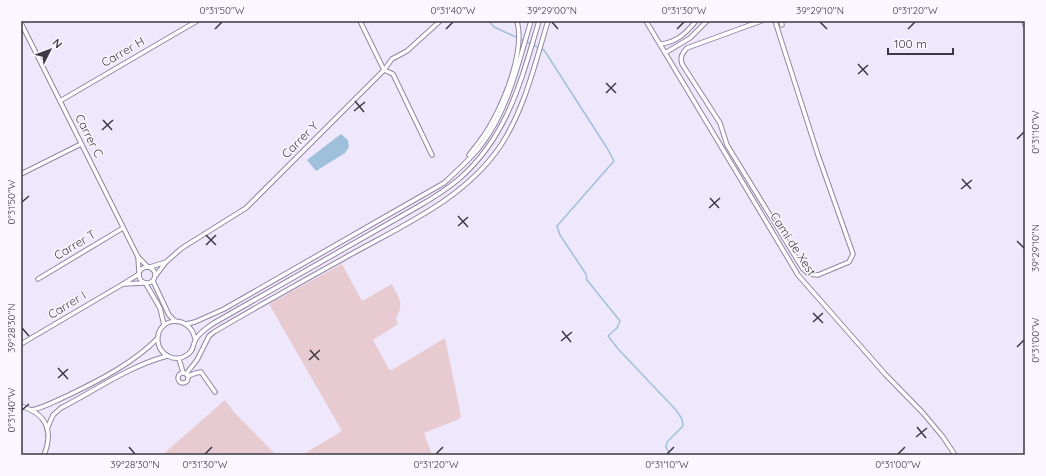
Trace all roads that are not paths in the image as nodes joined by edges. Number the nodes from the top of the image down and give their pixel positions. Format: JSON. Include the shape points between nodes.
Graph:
{"nodes":[{"id":1,"x":196,"y":21,"type":"edge"},
{"id":2,"x":360,"y":21,"type":"edge"},
{"id":3,"x":440,"y":21,"type":"edge"},
{"id":4,"x":517,"y":21,"type":"edge"},
{"id":5,"x":531,"y":21,"type":"edge"},
{"id":6,"x":539,"y":21,"type":"edge"},
{"id":7,"x":548,"y":21,"type":"edge"},
{"id":8,"x":646,"y":21,"type":"edge"},
{"id":9,"x":696,"y":21,"type":"edge"},
{"id":10,"x":707,"y":21,"type":"edge"},
{"id":11,"x":761,"y":21,"type":"edge"},
{"id":12,"x":775,"y":21,"type":"edge"},
{"id":13,"x":1024,"y":21,"type":"edge"},
{"id":14,"x":21,"y":23,"type":"edge"},
{"id":15,"x":1025,"y":25,"type":"edge"},
{"id":16,"x":660,"y":44,"type":"junction"},
{"id":17,"x":665,"y":53,"type":"junction"},
{"id":18,"x":384,"y":70,"type":"junction"},
{"id":19,"x":60,"y":100,"type":"junction"},
{"id":20,"x":82,"y":144,"type":"junction"},
{"id":21,"x":432,"y":155,"type":"dead end"},
{"id":22,"x":460,"y":167,"type":"junction"},
{"id":23,"x":21,"y":174,"type":"edge"},
{"id":24,"x":123,"y":228,"type":"junction"},
{"id":25,"x":138,"y":257,"type":"junction"},
{"id":26,"x":166,"y":262,"type":"junction"},
{"id":27,"x":149,"y":267,"type":"junction"},
{"id":28,"x":139,"y":273,"type":"junction"},
{"id":29,"x":156,"y":275,"type":"junction"},
{"id":30,"x":38,"y":279,"type":"dead end"},
{"id":31,"x":153,"y":281,"type":"junction"},
{"id":32,"x":145,"y":283,"type":"junction"},
{"id":33,"x":124,"y":284,"type":"junction"},
{"id":34,"x":175,"y":321,"type":"junction"},
{"id":35,"x":186,"y":324,"type":"junction"},
{"id":36,"x":164,"y":325,"type":"junction"},
{"id":37,"x":157,"y":339,"type":"junction"},
{"id":38,"x":195,"y":339,"type":"junction"},
{"id":39,"x":21,"y":344,"type":"edge"},
{"id":40,"x":167,"y":356,"type":"junction"},
{"id":41,"x":179,"y":358,"type":"junction"},
{"id":42,"x":186,"y":374,"type":"junction"},
{"id":43,"x":214,"y":392,"type":"dead end"},
{"id":44,"x":21,"y":406,"type":"edge"},
{"id":45,"x":32,"y":410,"type":"junction"},
{"id":46,"x":47,"y":429,"type":"junction"},
{"id":47,"x":44,"y":455,"type":"edge"},
{"id":48,"x":955,"y":455,"type":"edge"}],
"edges":[{"from":1,"to":19,"type":"street","name":"Carrer H"},
{"from":2,"to":18,"type":"street"},
{"from":3,"to":18,"type":"street","name":"Carrer Y","via":[[407,51],[392,58]]},
{"from":4,"to":22,"type":"street","via":[[519,46],[500,108]]},
{"from":5,"to":22,"type":"street","via":[[506,100],[479,147]]},
{"from":6,"to":38,"type":"street","via":[[505,121],[484,152],[459,179],[419,206],[214,323]]},
{"from":7,"to":42,"type":"street","via":[[515,120],[501,145],[469,182],[435,207],[214,332]]},
{"from":8,"to":16,"type":"street","name":"Camí de Xest"},
{"from":9,"to":16,"type":"street","via":[[679,38]]},
{"from":10,"to":17,"type":"street","via":[[690,38]]},
{"from":11,"to":12,"type":"street","via":[[687,48],[680,60],[720,123],[727,145],[803,269],[809,274],[818,275],[846,264],[853,254]]},
{"from":13,"to":15,"type":"street"},
{"from":14,"to":19,"type":"street","name":"Carrer C"},
{"from":16,"to":17,"type":"street","name":"Camí de Xest"},
{"from":17,"to":48,"type":"street","name":"Camí de Xest","via":[[798,275],[923,413]]},
{"from":18,"to":21,"type":"street","via":[[393,74]]},
{"from":18,"to":26,"type":"street","name":"Carrer Y","via":[[246,208],[182,248]]},
{"from":19,"to":20,"type":"street","name":"Carrer C"},
{"from":20,"to":23,"type":"street"},
{"from":20,"to":24,"type":"street","name":"Carrer C"},
{"from":22,"to":35,"type":"street","via":[[444,183],[419,198],[224,309]]},
{"from":24,"to":25,"type":"street","name":"Carrer C"},
{"from":24,"to":30,"type":"street","name":"Carrer T"},
{"from":25,"to":27,"type":"street","name":"Carrer C"},
{"from":25,"to":28,"type":"street","name":"Carrer C"},
{"from":26,"to":27,"type":"street","name":"Carrer Y"},
{"from":26,"to":29,"type":"street","name":"Carrer Y"},
{"from":27,"to":28,"type":"street","via":[[142,268]]},
{"from":27,"to":29,"type":"street"},
{"from":28,"to":32,"type":"street","via":[[140,280]]},
{"from":28,"to":33,"type":"street","name":"Carrer I"},
{"from":29,"to":31,"type":"street"},
{"from":31,"to":32,"type":"street"},
{"from":31,"to":34,"type":"street","via":[[169,315]]},
{"from":32,"to":33,"type":"street","name":"Carrer I"},
{"from":32,"to":36,"type":"street","via":[[160,308]]},
{"from":33,"to":39,"type":"street","name":"Carrer I"},
{"from":34,"to":35,"type":"street"},
{"from":34,"to":36,"type":"street"},
{"from":35,"to":38,"type":"street","via":[[190,326]]},
{"from":36,"to":37,"type":"street"},
{"from":37,"to":40,"type":"street","via":[[158,346]]},
{"from":37,"to":45,"type":"street","via":[[135,358],[92,383],[42,408]]},
{"from":38,"to":41,"type":"street","via":[[191,352]]},
{"from":40,"to":41,"type":"street"},
{"from":40,"to":46,"type":"street","via":[[132,368],[61,408],[53,416]]},
{"from":41,"to":42,"type":"street"},
{"from":42,"to":43,"type":"street","via":[[201,372]]},
{"from":44,"to":45,"type":"street"},
{"from":45,"to":46,"type":"street","via":[[42,418]]},
{"from":46,"to":47,"type":"street","via":[[48,442]]}]}
